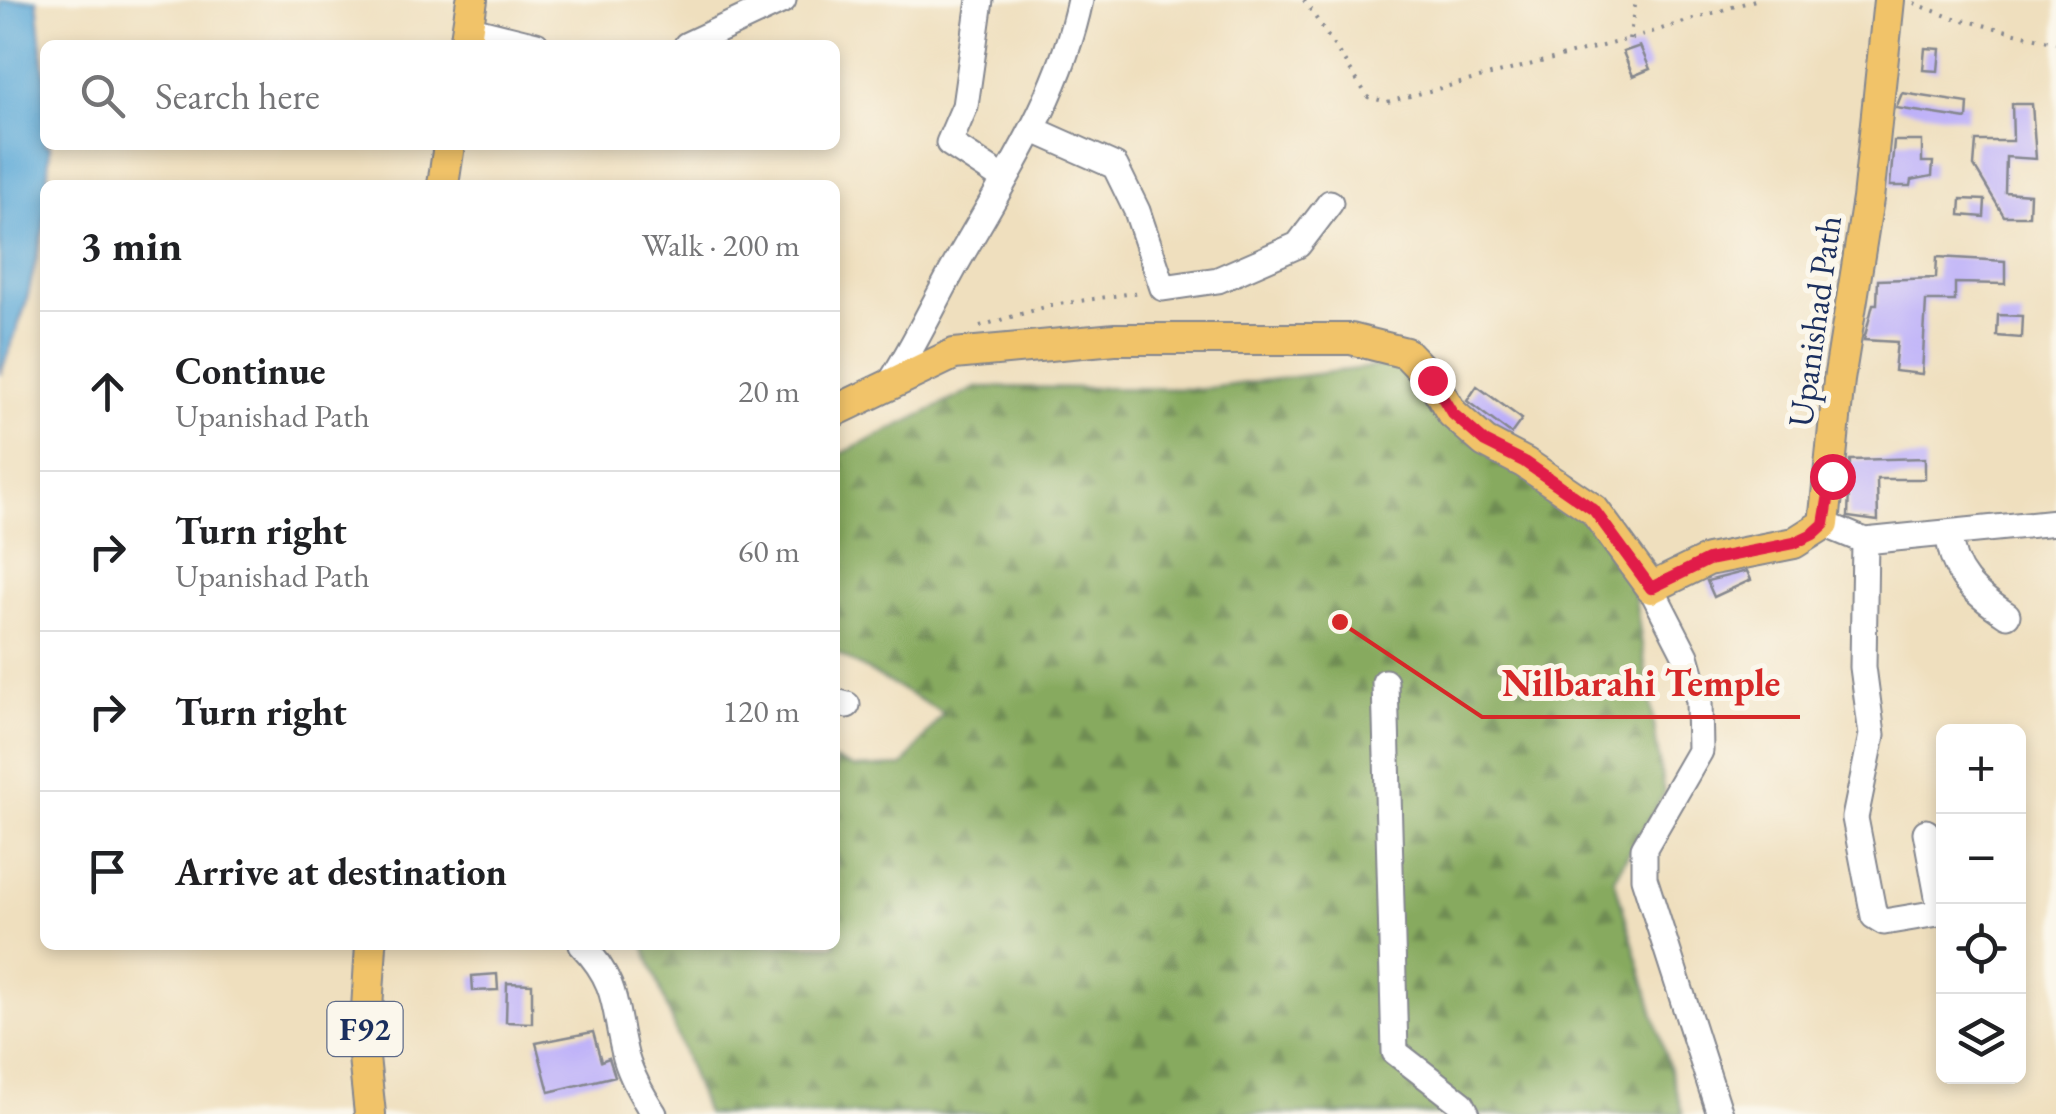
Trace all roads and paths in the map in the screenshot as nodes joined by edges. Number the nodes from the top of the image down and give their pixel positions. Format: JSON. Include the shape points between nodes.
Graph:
{"nodes":[{"id":1,"x":783,"y":0,"type":"edge"},
{"id":2,"x":980,"y":0,"type":"edge"},
{"id":3,"x":1080,"y":0,"type":"edge"},
{"id":4,"x":1304,"y":0,"type":"edge"},
{"id":5,"x":1636,"y":0,"type":"edge"},
{"id":6,"x":1755,"y":0,"type":"edge"},
{"id":7,"x":1889,"y":0,"type":"edge"},
{"id":8,"x":1905,"y":0,"type":"edge"},
{"id":9,"x":468,"y":24,"type":"edge"},
{"id":10,"x":1629,"y":39,"type":"junction"},
{"id":11,"x":520,"y":40,"type":"edge"},
{"id":12,"x":698,"y":40,"type":"edge"},
{"id":13,"x":2056,"y":43,"type":"edge"},
{"id":14,"x":1034,"y":130,"type":"junction"},
{"id":15,"x":448,"y":150,"type":"edge"},
{"id":16,"x":1004,"y":179,"type":"junction"},
{"id":17,"x":444,"y":180,"type":"edge"},
{"id":18,"x":1330,"y":203,"type":"dead end"},
{"id":19,"x":1163,"y":288,"type":"junction"},
{"id":20,"x":979,"y":326,"type":"dead end"},
{"id":21,"x":889,"y":385,"type":"junction"},
{"id":22,"x":840,"y":409,"type":"edge"},
{"id":23,"x":2056,"y":522,"type":"edge"},
{"id":24,"x":1824,"y":524,"type":"junction"},
{"id":25,"x":1949,"y":535,"type":"junction"},
{"id":26,"x":1864,"y":541,"type":"junction"},
{"id":27,"x":1651,"y":588,"type":"junction"},
{"id":28,"x":2007,"y":615,"type":"dead end"},
{"id":29,"x":1385,"y":682,"type":"dead end"},
{"id":30,"x":1926,"y":832,"type":"dead end"},
{"id":31,"x":1940,"y":904,"type":"edge"},
{"id":32,"x":1936,"y":913,"type":"edge"},
{"id":33,"x":371,"y":950,"type":"edge"},
{"id":34,"x":586,"y":950,"type":"edge"},
{"id":35,"x":370,"y":1114,"type":"edge"},
{"id":36,"x":654,"y":1114,"type":"edge"},
{"id":37,"x":1467,"y":1114,"type":"edge"},
{"id":38,"x":1720,"y":1114,"type":"edge"}],
"edges":[{"from":1,"to":12,"type":"street"},
{"from":2,"to":16,"type":"street","via":[[965,106],[949,144]]},
{"from":3,"to":14,"type":"street","via":[[1067,53]]},
{"from":4,"to":10,"type":"path","via":[[1368,98],[1387,102]]},
{"from":5,"to":10,"type":"path"},
{"from":6,"to":10,"type":"path"},
{"from":7,"to":24,"type":"main road","name":"Upanishad Path"},
{"from":8,"to":13,"type":"path"},
{"from":9,"to":11,"type":"street"},
{"from":14,"to":16,"type":"street"},
{"from":14,"to":19,"type":"street","via":[[1115,166]]},
{"from":15,"to":17,"type":"main road"},
{"from":16,"to":21,"type":"street"},
{"from":18,"to":19,"type":"street","via":[[1298,246],[1218,280]]},
{"from":19,"to":20,"type":"path","via":[[1052,305]]},
{"from":21,"to":22,"type":"main road"},
{"from":21,"to":27,"type":"main road","via":[[954,354],[1115,338],[1351,338],[1406,353],[1452,413],[1485,442],[1594,510]]},
{"from":23,"to":25,"type":"street"},
{"from":24,"to":26,"type":"street"},
{"from":24,"to":27,"type":"main road","via":[[1794,543],[1708,560]]},
{"from":25,"to":26,"type":"street"},
{"from":25,"to":28,"type":"street","via":[[1959,574]]},
{"from":26,"to":32,"type":"street","via":[[1863,667],[1872,735],[1855,818],[1874,916],[1884,922]]},
{"from":27,"to":38,"type":"street","via":[[1686,656],[1699,701],[1700,750],[1644,848],[1644,878]]},
{"from":29,"to":37,"type":"street","via":[[1396,1052]]},
{"from":30,"to":31,"type":"street"},
{"from":33,"to":35,"type":"main road","number":"F92","via":[[364,1057]]},
{"from":34,"to":36,"type":"street","via":[[606,972],[626,1057]]}]}
